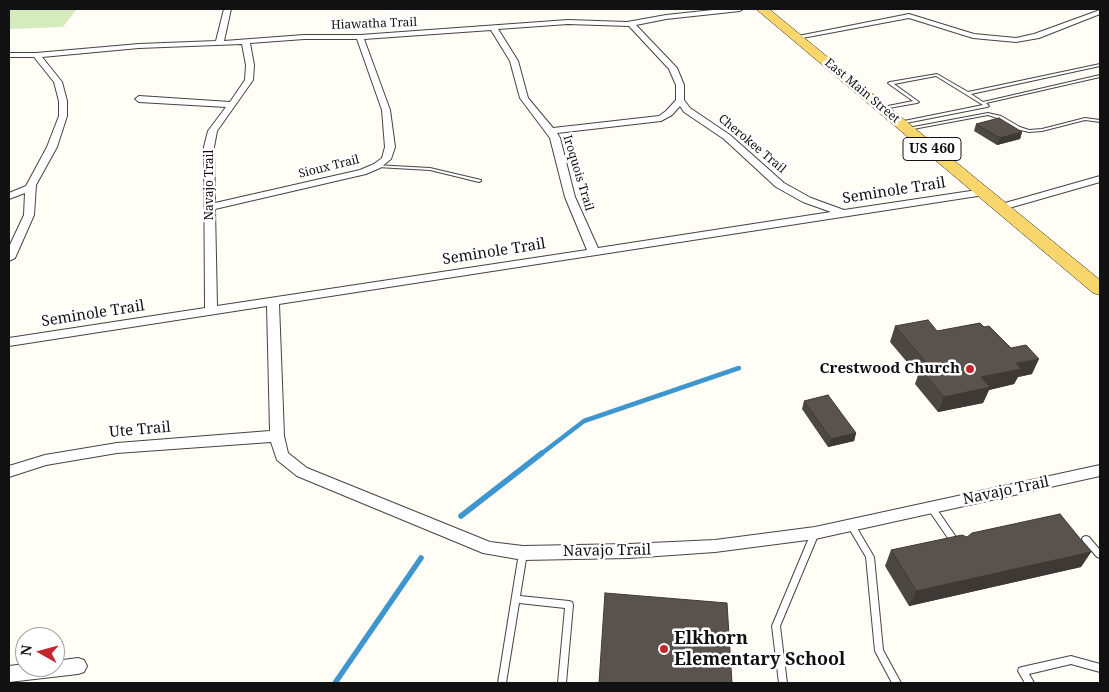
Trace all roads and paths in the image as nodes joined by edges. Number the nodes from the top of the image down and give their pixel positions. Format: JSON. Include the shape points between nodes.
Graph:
{"nodes":[{"id":1,"x":228,"y":9,"type":"edge"},
{"id":2,"x":740,"y":9,"type":"edge"},
{"id":3,"x":762,"y":9,"type":"edge"},
{"id":4,"x":898,"y":9,"type":"edge"},
{"id":5,"x":1100,"y":12,"type":"edge"},
{"id":6,"x":909,"y":16,"type":"junction"},
{"id":7,"x":631,"y":24,"type":"junction"},
{"id":8,"x":493,"y":27,"type":"junction"},
{"id":9,"x":797,"y":37,"type":"junction"},
{"id":10,"x":360,"y":38,"type":"junction"},
{"id":11,"x":246,"y":42,"type":"junction"},
{"id":12,"x":219,"y":44,"type":"junction"},
{"id":13,"x":9,"y":55,"type":"edge"},
{"id":14,"x":36,"y":55,"type":"junction"},
{"id":15,"x":1100,"y":65,"type":"edge"},
{"id":16,"x":1100,"y":76,"type":"edge"},
{"id":17,"x":968,"y":94,"type":"junction"},
{"id":18,"x":139,"y":100,"type":"dead end"},
{"id":19,"x":680,"y":100,"type":"junction"},
{"id":20,"x":982,"y":103,"type":"junction"},
{"id":21,"x":233,"y":105,"type":"junction"},
{"id":22,"x":883,"y":108,"type":"junction"},
{"id":23,"x":661,"y":118,"type":"junction"},
{"id":24,"x":703,"y":120,"type":"junction"},
{"id":25,"x":1100,"y":121,"type":"edge"},
{"id":26,"x":904,"y":126,"type":"junction"},
{"id":27,"x":552,"y":131,"type":"junction"},
{"id":28,"x":377,"y":166,"type":"junction"},
{"id":29,"x":1100,"y":179,"type":"edge"},
{"id":30,"x":479,"y":181,"type":"dead end"},
{"id":31,"x":31,"y":188,"type":"junction"},
{"id":32,"x":984,"y":192,"type":"junction"},
{"id":33,"x":9,"y":196,"type":"edge"},
{"id":34,"x":1002,"y":207,"type":"junction"},
{"id":35,"x":210,"y":208,"type":"junction"},
{"id":36,"x":844,"y":214,"type":"junction"},
{"id":37,"x":594,"y":252,"type":"junction"},
{"id":38,"x":9,"y":258,"type":"edge"},
{"id":39,"x":1100,"y":289,"type":"edge"},
{"id":40,"x":273,"y":301,"type":"junction"},
{"id":41,"x":211,"y":310,"type":"junction"},
{"id":42,"x":9,"y":342,"type":"edge"},
{"id":43,"x":277,"y":436,"type":"junction"},
{"id":44,"x":1100,"y":471,"type":"edge"},
{"id":45,"x":9,"y":472,"type":"edge"},
{"id":46,"x":931,"y":507,"type":"junction"},
{"id":47,"x":851,"y":524,"type":"junction"},
{"id":48,"x":815,"y":532,"type":"junction"},
{"id":49,"x":1086,"y":539,"type":"dead end"},
{"id":50,"x":959,"y":548,"type":"edge"},
{"id":51,"x":523,"y":553,"type":"junction"},
{"id":52,"x":1100,"y":555,"type":"edge"},
{"id":53,"x":515,"y":599,"type":"junction"},
{"id":54,"x":78,"y":666,"type":"dead end"},
{"id":55,"x":1100,"y":668,"type":"edge"},
{"id":56,"x":9,"y":674,"type":"edge"},
{"id":57,"x":502,"y":683,"type":"edge"},
{"id":58,"x":562,"y":683,"type":"edge"},
{"id":59,"x":783,"y":683,"type":"edge"},
{"id":60,"x":897,"y":683,"type":"edge"},
{"id":61,"x":1030,"y":683,"type":"edge"}],
"edges":[{"from":1,"to":12,"type":"street"},
{"from":2,"to":7,"type":"street","name":"Hiawatha Trail"},
{"from":3,"to":9,"type":"main road","name":"East Main Street","number":"US 460"},
{"from":4,"to":6,"type":"street"},
{"from":5,"to":6,"type":"street","via":[[1036,36],[1005,40],[963,33]]},
{"from":6,"to":9,"type":"street"},
{"from":7,"to":8,"type":"street","name":"Hiawatha Trail","via":[[578,21]]},
{"from":7,"to":19,"type":"street","via":[[673,68],[680,85]]},
{"from":8,"to":10,"type":"street","name":"Hiawatha Trail"},
{"from":8,"to":27,"type":"street","name":"Iroquois Trail","via":[[514,61],[524,98]]},
{"from":9,"to":22,"type":"main road","name":"East Main Street","number":"US 460"},
{"from":10,"to":11,"type":"street","name":"Hiawatha Trail","via":[[304,37]]},
{"from":10,"to":28,"type":"street","name":"Sioux Trail","via":[[386,110],[390,146],[386,159]]},
{"from":11,"to":12,"type":"street","name":"Hiawatha Trail"},
{"from":11,"to":21,"type":"street","name":"Navajo Trail","via":[[250,75]]},
{"from":12,"to":14,"type":"street","name":"Hiawatha Trail","via":[[139,46]]},
{"from":13,"to":14,"type":"street","name":"Hiawatha Trail"},
{"from":14,"to":31,"type":"street","via":[[58,82],[63,108],[55,139]]},
{"from":15,"to":17,"type":"lane"},
{"from":16,"to":20,"type":"lane"},
{"from":17,"to":20,"type":"lane"},
{"from":17,"to":22,"type":"lane","via":[[937,75],[890,83],[917,102]]},
{"from":18,"to":21,"type":"street"},
{"from":19,"to":23,"type":"street"},
{"from":19,"to":24,"type":"street","name":"Cherokee Trail","via":[[687,110]]},
{"from":20,"to":26,"type":"lane","via":[[987,106]]},
{"from":21,"to":35,"type":"street","name":"Navajo Trail","via":[[210,139]]},
{"from":22,"to":26,"type":"main road","name":"East Main Street","number":"US 460"},
{"from":23,"to":24,"type":"street"},
{"from":23,"to":27,"type":"street"},
{"from":24,"to":36,"type":"street","name":"Cherokee Trail","via":[[780,185],[807,200]]},
{"from":25,"to":26,"type":"lane","via":[[1085,119],[1029,132],[988,114]]},
{"from":26,"to":32,"type":"main road","name":"East Main Street","number":"US 460"},
{"from":27,"to":37,"type":"street","name":"Iroquois Trail","via":[[570,197]]},
{"from":28,"to":30,"type":"lane","via":[[430,169]]},
{"from":28,"to":35,"type":"street","name":"Sioux Trail"},
{"from":29,"to":34,"type":"street"},
{"from":31,"to":33,"type":"street"},
{"from":31,"to":38,"type":"street","via":[[29,214]]},
{"from":32,"to":34,"type":"main road","name":"East Main Street","number":"US 460"},
{"from":32,"to":36,"type":"street","name":"Seminole Trail"},
{"from":34,"to":39,"type":"main road","name":"East Main Street","number":"US 460"},
{"from":35,"to":41,"type":"street","name":"Navajo Trail"},
{"from":36,"to":37,"type":"street","name":"Seminole Trail"},
{"from":37,"to":40,"type":"street","name":"Seminole Trail"},
{"from":40,"to":41,"type":"street","name":"Seminole Trail"},
{"from":40,"to":43,"type":"street","name":"Navajo Trail"},
{"from":41,"to":42,"type":"street","name":"Seminole Trail"},
{"from":43,"to":45,"type":"street","name":"Ute Trail","via":[[117,448],[44,460]]},
{"from":43,"to":51,"type":"street","name":"Navajo Trail","via":[[282,456],[302,472],[467,540],[490,548]]},
{"from":44,"to":46,"type":"street","name":"Navajo Trail"},
{"from":46,"to":47,"type":"street","name":"Navajo Trail"},
{"from":46,"to":50,"type":"lane"},
{"from":47,"to":48,"type":"street","name":"Navajo Trail"},
{"from":47,"to":60,"type":"lane","via":[[870,557],[879,651]]},
{"from":48,"to":51,"type":"street","name":"Navajo Trail","via":[[715,546]]},
{"from":48,"to":59,"type":"lane","via":[[776,626]]},
{"from":49,"to":52,"type":"lane"},
{"from":51,"to":53,"type":"lane"},
{"from":53,"to":57,"type":"lane"},
{"from":53,"to":58,"type":"lane","via":[[569,605]]},
{"from":54,"to":56,"type":"street"},
{"from":55,"to":61,"type":"lane","via":[[1071,660],[1022,671]]}]}
